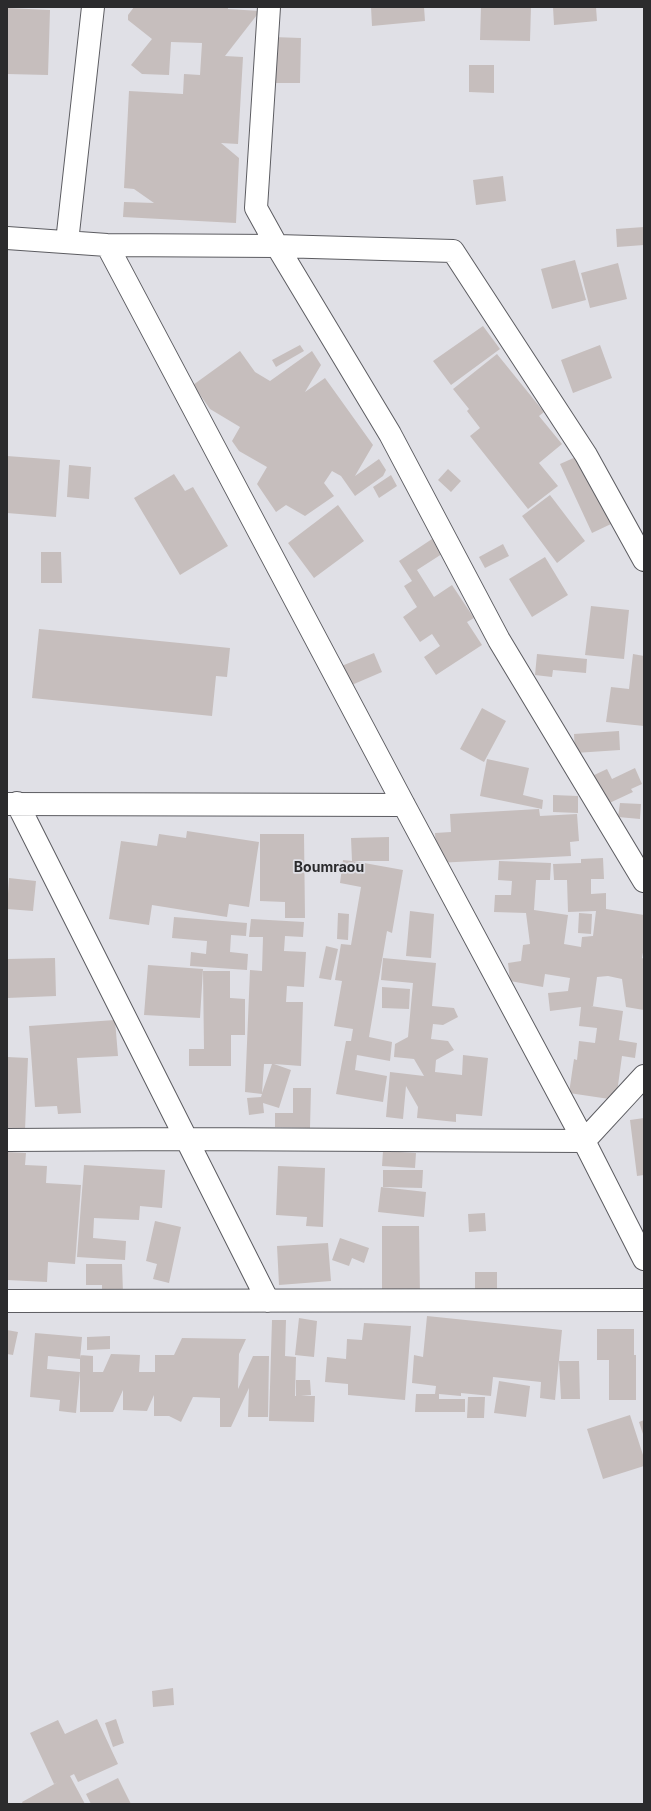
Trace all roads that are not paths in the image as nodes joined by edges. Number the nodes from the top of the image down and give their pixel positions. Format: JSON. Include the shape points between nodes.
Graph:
{"nodes":[{"id":1,"x":93,"y":7,"type":"edge"},
{"id":2,"x":269,"y":7,"type":"edge"},
{"id":3,"x":7,"y":238,"type":"edge"},
{"id":4,"x":66,"y":242,"type":"junction"},
{"id":5,"x":107,"y":245,"type":"junction"},
{"id":6,"x":277,"y":246,"type":"junction"},
{"id":7,"x":644,"y":560,"type":"edge"},
{"id":8,"x":12,"y":804,"type":"edge"},
{"id":9,"x":404,"y":805,"type":"junction"},
{"id":10,"x":644,"y":880,"type":"edge"},
{"id":11,"x":644,"y":1076,"type":"edge"},
{"id":12,"x":187,"y":1138,"type":"junction"},
{"id":13,"x":7,"y":1140,"type":"edge"},
{"id":14,"x":584,"y":1141,"type":"junction"},
{"id":15,"x":644,"y":1259,"type":"edge"},
{"id":16,"x":644,"y":1300,"type":"edge"},
{"id":17,"x":7,"y":1301,"type":"edge"},
{"id":18,"x":268,"y":1301,"type":"junction"}],
"edges":[{"from":1,"to":4,"type":"street"},
{"from":2,"to":6,"type":"street","via":[[256,208]]},
{"from":3,"to":4,"type":"street"},
{"from":4,"to":5,"type":"street"},
{"from":5,"to":6,"type":"street"},
{"from":5,"to":9,"type":"street"},
{"from":6,"to":7,"type":"street","via":[[452,251],[586,455]]},
{"from":6,"to":10,"type":"street","via":[[390,434],[499,640]]},
{"from":8,"to":9,"type":"street"},
{"from":8,"to":12,"type":"street"},
{"from":9,"to":14,"type":"street"},
{"from":11,"to":14,"type":"street"},
{"from":12,"to":13,"type":"street"},
{"from":12,"to":14,"type":"street"},
{"from":12,"to":18,"type":"street"},
{"from":14,"to":15,"type":"street"},
{"from":16,"to":18,"type":"street"},
{"from":17,"to":18,"type":"street"}]}
